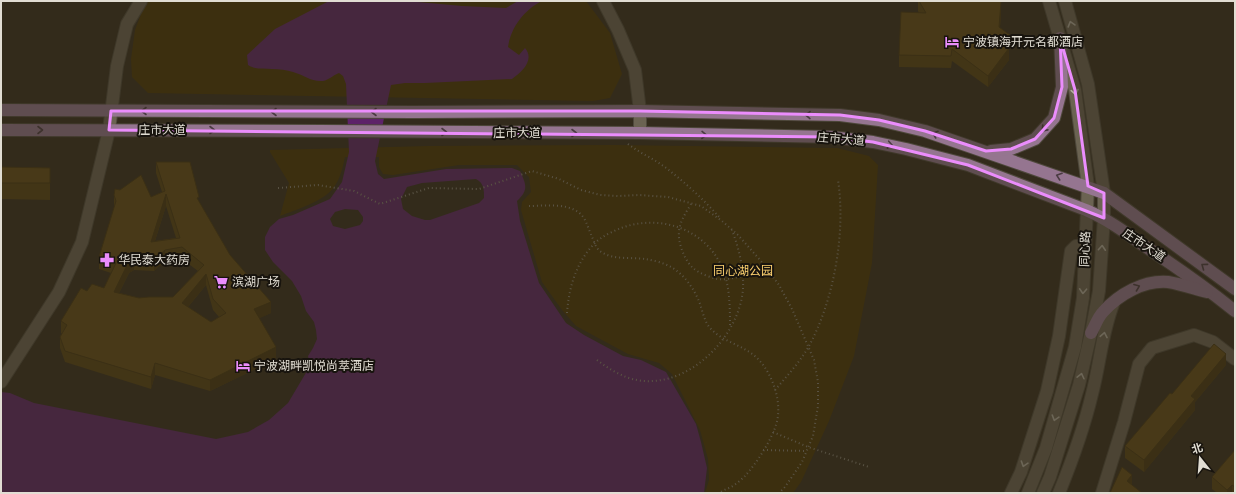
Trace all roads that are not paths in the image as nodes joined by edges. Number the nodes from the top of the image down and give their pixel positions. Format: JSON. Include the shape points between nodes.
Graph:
{"nodes":[{"id":1,"x":141,"y":1,"type":"edge"},
{"id":2,"x":603,"y":1,"type":"edge"},
{"id":3,"x":1049,"y":1,"type":"edge"},
{"id":4,"x":1065,"y":1,"type":"edge"},
{"id":5,"x":1060,"y":38,"type":"junction"},
{"id":6,"x":1,"y":110,"type":"edge"},
{"id":7,"x":111,"y":111,"type":"junction"},
{"id":8,"x":640,"y":111,"type":"junction"},
{"id":9,"x":1,"y":130,"type":"edge"},
{"id":10,"x":109,"y":130,"type":"junction"},
{"id":11,"x":640,"y":133,"type":"junction"},
{"id":12,"x":986,"y":151,"type":"junction"},
{"id":13,"x":1088,"y":186,"type":"junction"},
{"id":14,"x":1104,"y":193,"type":"junction"},
{"id":15,"x":1086,"y":210,"type":"junction"},
{"id":16,"x":1104,"y":218,"type":"junction"},
{"id":17,"x":1085,"y":245,"type":"junction"},
{"id":18,"x":1235,"y":289,"type":"edge"},
{"id":19,"x":1213,"y":294,"type":"junction"},
{"id":20,"x":1114,"y":302,"type":"junction"},
{"id":21,"x":1235,"y":311,"type":"edge"},
{"id":22,"x":1092,"y":333,"type":"junction"},
{"id":23,"x":1235,"y":359,"type":"edge"},
{"id":24,"x":1,"y":382,"type":"edge"},
{"id":25,"x":1011,"y":493,"type":"edge"},
{"id":26,"x":1028,"y":493,"type":"edge"},
{"id":27,"x":1043,"y":493,"type":"edge"},
{"id":28,"x":1059,"y":493,"type":"edge"},
{"id":29,"x":1102,"y":493,"type":"edge"}],
"edges":[{"from":1,"to":7,"type":"street","via":[[127,24],[117,66]]},
{"from":2,"to":8,"type":"street","via":[[635,70]]},
{"from":3,"to":5,"type":"street","name":"同心路"},
{"from":14,"to":4,"type":"street","name":"同心路","one_way":true,"via":[[1088,84]]},
{"from":5,"to":12,"type":"main road","one_way":true,"via":[[1062,87],[1054,118],[1035,139],[1011,150]]},
{"from":5,"to":13,"type":"street","name":"同心路","one_way":true,"via":[[1074,90]]},
{"from":6,"to":7,"type":"main road","name":"庄市大道"},
{"from":8,"to":7,"type":"main road","name":"庄市大道","one_way":true},
{"from":7,"to":10,"type":"street"},
{"from":8,"to":11,"type":"street"},
{"from":12,"to":8,"type":"main road","name":"庄市大道","one_way":true,"via":[[925,131],[879,120],[840,115]]},
{"from":9,"to":10,"type":"main road","name":"庄市大道","one_way":true},
{"from":10,"to":11,"type":"main road","name":"庄市大道","one_way":true},
{"from":10,"to":24,"type":"street","via":[[82,242],[59,292]]},
{"from":11,"to":15,"type":"main road","name":"庄市大道","one_way":true,"via":[[830,137],[873,142],[968,165]]},
{"from":13,"to":12,"type":"main road","name":"庄市大道","one_way":true},
{"from":13,"to":14,"type":"main road","name":"庄市大道"},
{"from":13,"to":15,"type":"street","name":"同心路"},
{"from":14,"to":16,"type":"street","name":"同心路"},
{"from":18,"to":14,"type":"main road","name":"庄市大道","one_way":true},
{"from":15,"to":16,"type":"main road","name":"庄市大道"},
{"from":15,"to":17,"type":"street","name":"同心路"},
{"from":16,"to":19,"type":"main road","name":"庄市大道"},
{"from":22,"to":16,"type":"street","name":"同心路","one_way":true},
{"from":17,"to":25,"type":"street","one_way":true,"via":[[1076,246],[1071,251],[1059,336],[1047,391],[1021,472]]},
{"from":17,"to":26,"type":"street","name":"同心路","one_way":true,"via":[[1083,298],[1075,347],[1046,448]]},
{"from":20,"to":19,"type":"main road","one_way":true,"via":[[1131,290],[1146,284],[1168,282]]},
{"from":19,"to":21,"type":"main road","name":"庄市大道"},
{"from":20,"to":22,"type":"main road","via":[[1102,312]]},
{"from":28,"to":20,"type":"street","one_way":true,"via":[[1081,437],[1108,315]]},
{"from":27,"to":22,"type":"street","name":"同心路","one_way":true,"via":[[1079,385]]},
{"from":23,"to":29,"type":"street","via":[[1213,342],[1194,335],[1152,348],[1139,364]]}]}
